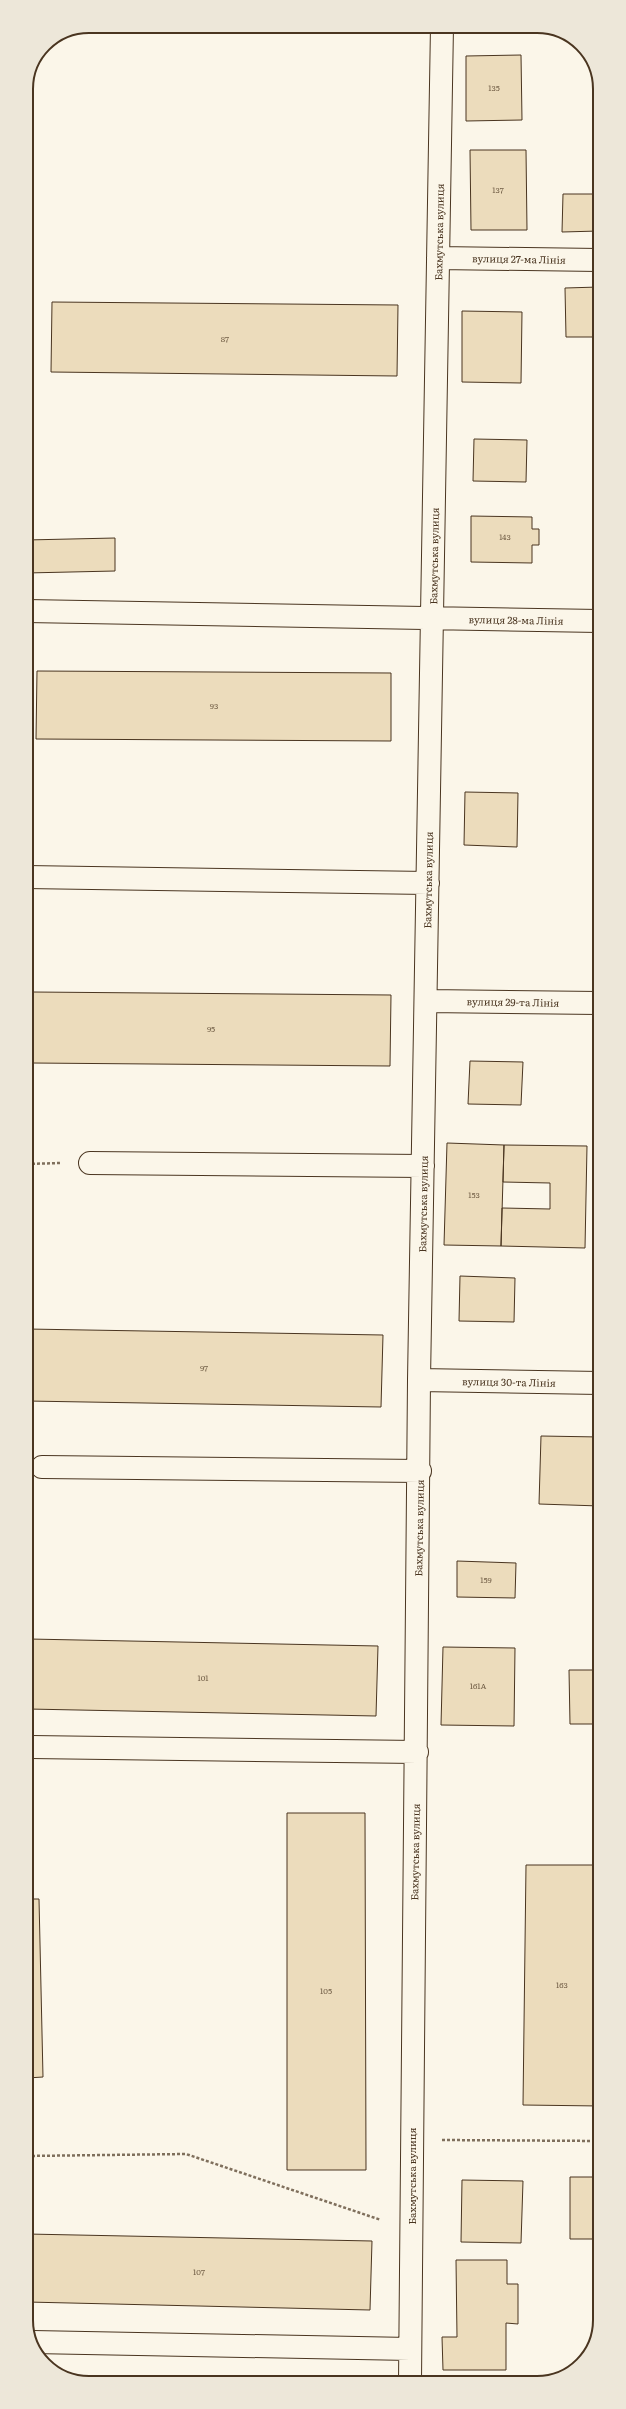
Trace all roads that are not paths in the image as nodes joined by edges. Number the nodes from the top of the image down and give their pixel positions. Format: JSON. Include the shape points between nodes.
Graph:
{"nodes":[{"id":1,"x":442,"y":33,"type":"edge"},
{"id":2,"x":438,"y":258,"type":"junction"},
{"id":3,"x":593,"y":260,"type":"edge"},
{"id":4,"x":33,"y":611,"type":"edge"},
{"id":5,"x":433,"y":619,"type":"junction"},
{"id":6,"x":593,"y":621,"type":"edge"},
{"id":7,"x":33,"y":877,"type":"edge"},
{"id":8,"x":428,"y":883,"type":"junction"},
{"id":9,"x":427,"y":1001,"type":"junction"},
{"id":10,"x":593,"y":1004,"type":"edge"},
{"id":11,"x":90,"y":1163,"type":"dead end"},
{"id":12,"x":423,"y":1166,"type":"junction"},
{"id":13,"x":419,"y":1380,"type":"junction"},
{"id":14,"x":593,"y":1383,"type":"edge"},
{"id":15,"x":42,"y":1467,"type":"dead end"},
{"id":16,"x":420,"y":1471,"type":"junction"},
{"id":17,"x":33,"y":1747,"type":"edge"},
{"id":18,"x":416,"y":1752,"type":"junction"},
{"id":19,"x":38,"y":2342,"type":"edge"},
{"id":20,"x":410,"y":2349,"type":"junction"},
{"id":21,"x":410,"y":2376,"type":"edge"}],
"edges":[{"from":1,"to":2,"type":"street","name":"Бахмутська вулиця"},
{"from":2,"to":3,"type":"street","name":"вулиця 27-ма Лінія"},
{"from":2,"to":5,"type":"street","name":"Бахмутська вулиця"},
{"from":4,"to":5,"type":"street","name":"вулиця 28-ма Лінія"},
{"from":5,"to":6,"type":"street","name":"вулиця 28-ма Лінія"},
{"from":5,"to":8,"type":"street","name":"Бахмутська вулиця"},
{"from":7,"to":8,"type":"street"},
{"from":8,"to":9,"type":"street","name":"Бахмутська вулиця"},
{"from":9,"to":10,"type":"street","name":"вулиця 29-та Лінія"},
{"from":9,"to":12,"type":"street","name":"Бахмутська вулиця"},
{"from":11,"to":12,"type":"street"},
{"from":12,"to":13,"type":"street","name":"Бахмутська вулиця"},
{"from":13,"to":14,"type":"street","name":"вулиця 30-та Лінія"},
{"from":13,"to":16,"type":"street","name":"Бахмутська вулиця"},
{"from":15,"to":16,"type":"street"},
{"from":16,"to":18,"type":"street","name":"Бахмутська вулиця"},
{"from":17,"to":18,"type":"street"},
{"from":18,"to":20,"type":"street","name":"Бахмутська вулиця"},
{"from":19,"to":20,"type":"street"},
{"from":20,"to":21,"type":"street","name":"Бахмутська вулиця"}]}
